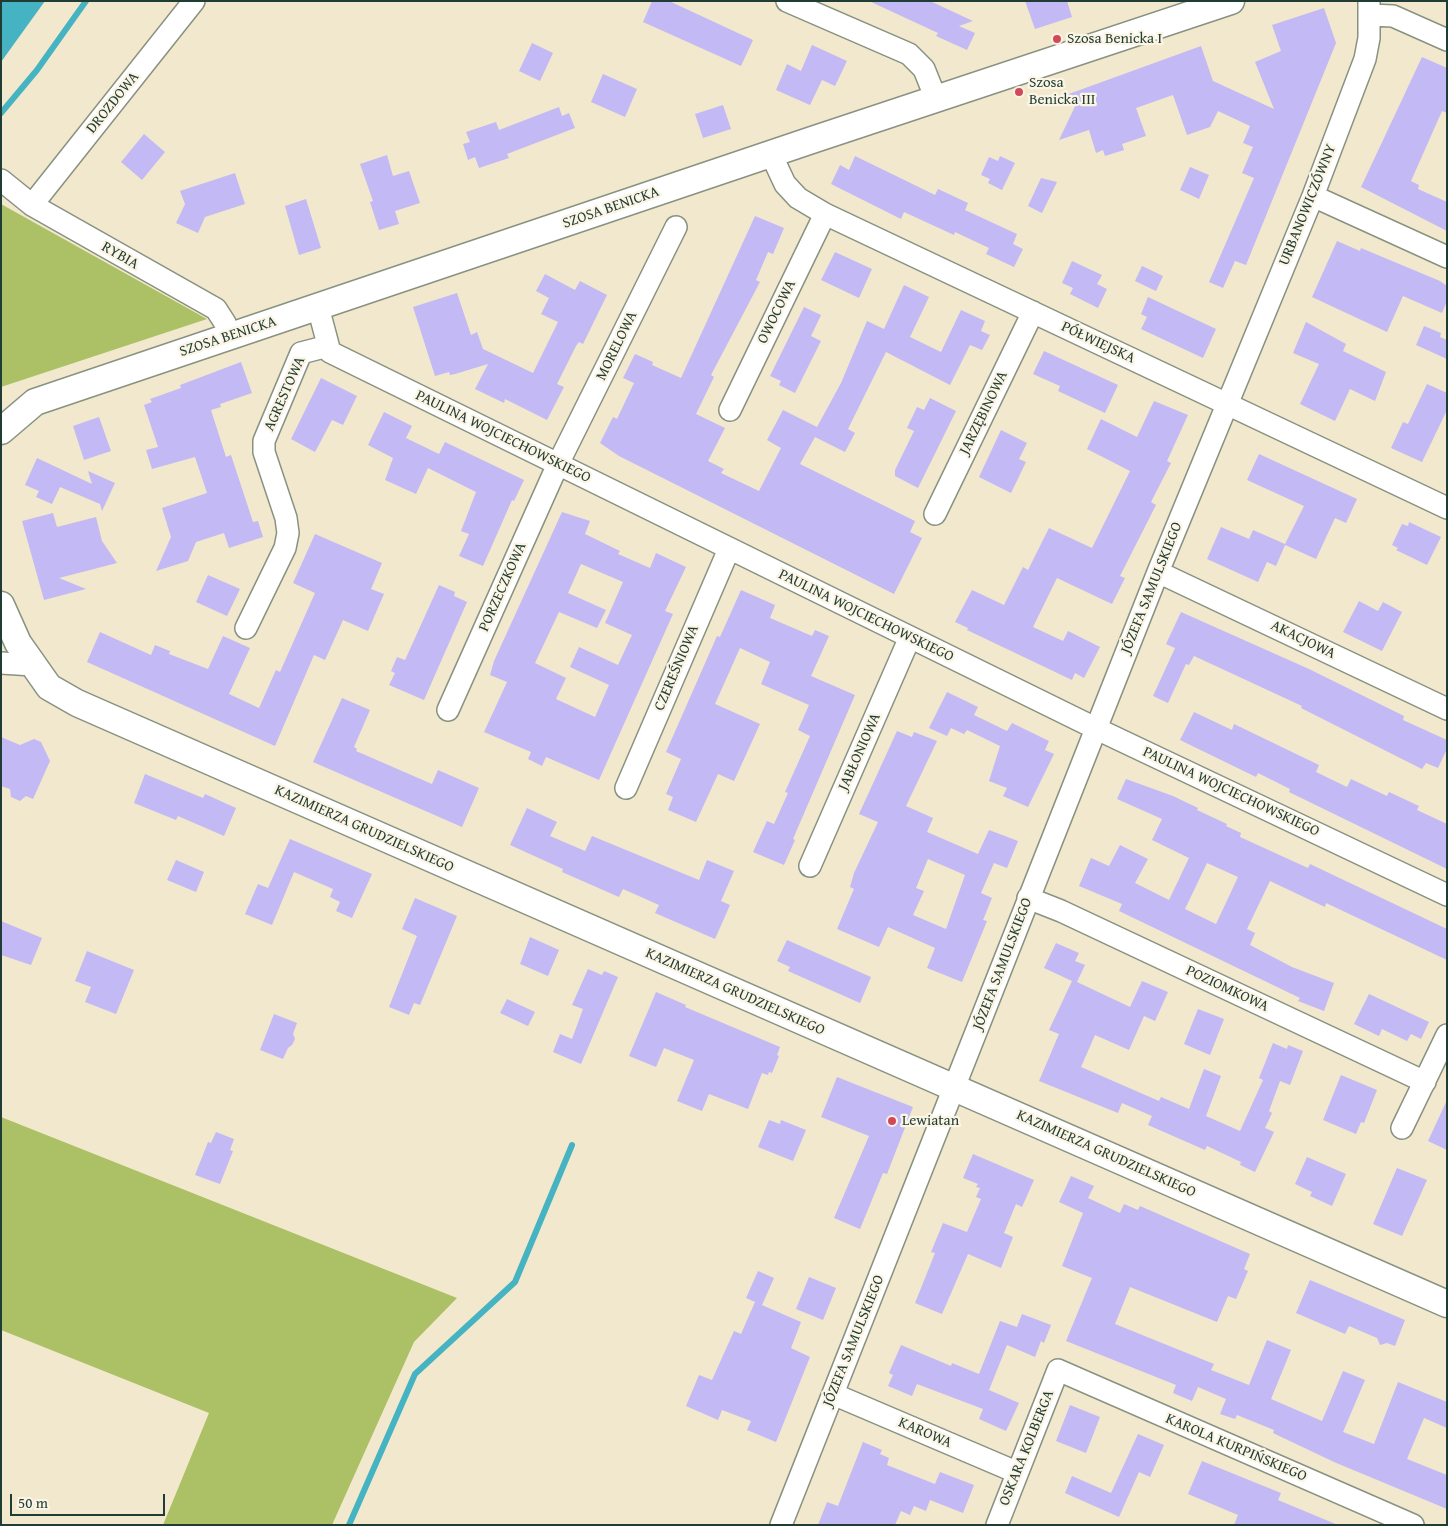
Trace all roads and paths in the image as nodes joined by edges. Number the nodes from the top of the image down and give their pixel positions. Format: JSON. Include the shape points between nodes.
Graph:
{"nodes":[{"id":1,"x":194,"y":1,"type":"edge"},
{"id":2,"x":787,"y":1,"type":"edge"},
{"id":3,"x":1218,"y":3,"type":"edge"},
{"id":4,"x":1369,"y":8,"type":"edge"},
{"id":5,"x":1447,"y":40,"type":"edge"},
{"id":6,"x":936,"y":99,"type":"junction"},
{"id":7,"x":771,"y":154,"type":"junction"},
{"id":8,"x":1,"y":180,"type":"edge"},
{"id":9,"x":1313,"y":196,"type":"junction"},
{"id":10,"x":32,"y":205,"type":"junction"},
{"id":11,"x":825,"y":214,"type":"junction"},
{"id":12,"x":676,"y":227,"type":"dead end"},
{"id":13,"x":1447,"y":257,"type":"edge"},
{"id":14,"x":318,"y":307,"type":"junction"},
{"id":15,"x":1033,"y":312,"type":"junction"},
{"id":16,"x":229,"y":337,"type":"junction"},
{"id":17,"x":328,"y":346,"type":"junction"},
{"id":18,"x":1226,"y":404,"type":"junction"},
{"id":19,"x":730,"y":410,"type":"dead end"},
{"id":20,"x":1,"y":431,"type":"edge"},
{"id":21,"x":558,"y":464,"type":"junction"},
{"id":22,"x":1447,"y":508,"type":"edge"},
{"id":23,"x":935,"y":514,"type":"dead end"},
{"id":24,"x":729,"y":548,"type":"junction"},
{"id":25,"x":1158,"y":572,"type":"junction"},
{"id":26,"x":1,"y":605,"type":"edge"},
{"id":27,"x":246,"y":628,"type":"dead end"},
{"id":28,"x":910,"y":637,"type":"junction"},
{"id":29,"x":1,"y":663,"type":"edge"},
{"id":30,"x":33,"y":665,"type":"junction"},
{"id":31,"x":1447,"y":709,"type":"edge"},
{"id":32,"x":448,"y":710,"type":"dead end"},
{"id":33,"x":1097,"y":729,"type":"junction"},
{"id":34,"x":626,"y":788,"type":"dead end"},
{"id":35,"x":810,"y":866,"type":"dead end"},
{"id":36,"x":1447,"y":895,"type":"edge"},
{"id":37,"x":1028,"y":898,"type":"junction"},
{"id":38,"x":1447,"y":1035,"type":"edge"},
{"id":39,"x":1425,"y":1082,"type":"junction"},
{"id":40,"x":954,"y":1088,"type":"junction"},
{"id":41,"x":1402,"y":1128,"type":"dead end"},
{"id":42,"x":1447,"y":1304,"type":"edge"},
{"id":43,"x":1058,"y":1370,"type":"joint"},
{"id":44,"x":833,"y":1394,"type":"junction"},
{"id":45,"x":1016,"y":1472,"type":"junction"},
{"id":46,"x":781,"y":1525,"type":"edge"},
{"id":47,"x":997,"y":1525,"type":"edge"},
{"id":48,"x":1413,"y":1525,"type":"edge"}],
"edges":[{"from":1,"to":10,"type":"street","name":"DROZDOWA"},
{"from":2,"to":6,"type":"street","via":[[908,54],[924,69]]},
{"from":3,"to":6,"type":"street","name":"SZOSA BENICKA"},
{"from":4,"to":5,"type":"street"},
{"from":4,"to":9,"type":"street","name":"URBANOWICZÓWNY","via":[[1365,59]]},
{"from":6,"to":7,"type":"street","name":"SZOSA BENICKA"},
{"from":7,"to":11,"type":"street","name":"PÓŁWIEJSKA","via":[[785,184],[798,198]]},
{"from":7,"to":14,"type":"street","name":"SZOSA BENICKA"},
{"from":8,"to":10,"type":"street","name":"RYBIA"},
{"from":9,"to":13,"type":"street"},
{"from":9,"to":18,"type":"street","name":"URBANOWICZÓWNY"},
{"from":10,"to":16,"type":"street","name":"RYBIA","via":[[216,309]]},
{"from":11,"to":15,"type":"street","name":"PÓŁWIEJSKA"},
{"from":11,"to":19,"type":"street","name":"OWOCOWA"},
{"from":12,"to":21,"type":"street","name":"MORELOWA"},
{"from":14,"to":16,"type":"street","name":"SZOSA BENICKA"},
{"from":14,"to":17,"type":"street"},
{"from":15,"to":18,"type":"street","name":"PÓŁWIEJSKA"},
{"from":15,"to":23,"type":"street","name":"JARZĘBINOWA"},
{"from":16,"to":20,"type":"street","name":"SZOSA BENICKA","via":[[35,402]]},
{"from":17,"to":21,"type":"street","name":"PAULINA WOJCIECHOWSKIEGO","via":[[330,352]]},
{"from":17,"to":27,"type":"street","name":"AGRESTOWA","via":[[301,353],[264,441],[264,452],[288,533],[285,548]]},
{"from":18,"to":22,"type":"street","name":"PÓŁWIEJSKA"},
{"from":18,"to":25,"type":"street","name":"JÓZEFA SAMULSKIEGO"},
{"from":21,"to":24,"type":"street","name":"PAULINA WOJCIECHOWSKIEGO"},
{"from":21,"to":32,"type":"street","name":"PORZECZKOWA"},
{"from":24,"to":28,"type":"street","name":"PAULINA WOJCIECHOWSKIEGO"},
{"from":24,"to":34,"type":"street","name":"CZEREŚNIOWA"},
{"from":25,"to":31,"type":"street","name":"AKACJOWA"},
{"from":25,"to":33,"type":"street","name":"JÓZEFA SAMULSKIEGO"},
{"from":26,"to":30,"type":"street","name":"KAZIMIERZA GRUDZIELSKIEGO","via":[[18,643]]},
{"from":28,"to":33,"type":"street","name":"PAULINA WOJCIECHOWSKIEGO"},
{"from":28,"to":35,"type":"street","name":"JABŁONIOWA"},
{"from":29,"to":30,"type":"street"},
{"from":30,"to":40,"type":"street","name":"KAZIMIERZA GRUDZIELSKIEGO","via":[[49,687],[77,703]]},
{"from":33,"to":36,"type":"street","name":"PAULINA WOJCIECHOWSKIEGO"},
{"from":33,"to":37,"type":"street","name":"JÓZEFA SAMULSKIEGO"},
{"from":37,"to":39,"type":"street","name":"POZIOMKOWA"},
{"from":37,"to":40,"type":"street","name":"JÓZEFA SAMULSKIEGO"},
{"from":38,"to":39,"type":"street"},
{"from":39,"to":41,"type":"street"},
{"from":40,"to":42,"type":"street","name":"KAZIMIERZA GRUDZIELSKIEGO"},
{"from":40,"to":44,"type":"street","name":"JÓZEFA SAMULSKIEGO"},
{"from":43,"to":45,"type":"street","name":"OSKARA KOLBERGA"},
{"from":43,"to":48,"type":"street","name":"KAROLA KURPIŃSKIEGO"},
{"from":44,"to":45,"type":"street","name":"KAROWA"},
{"from":44,"to":46,"type":"street","name":"JÓZEFA SAMULSKIEGO"},
{"from":45,"to":47,"type":"street","name":"OSKARA KOLBERGA"}]}
